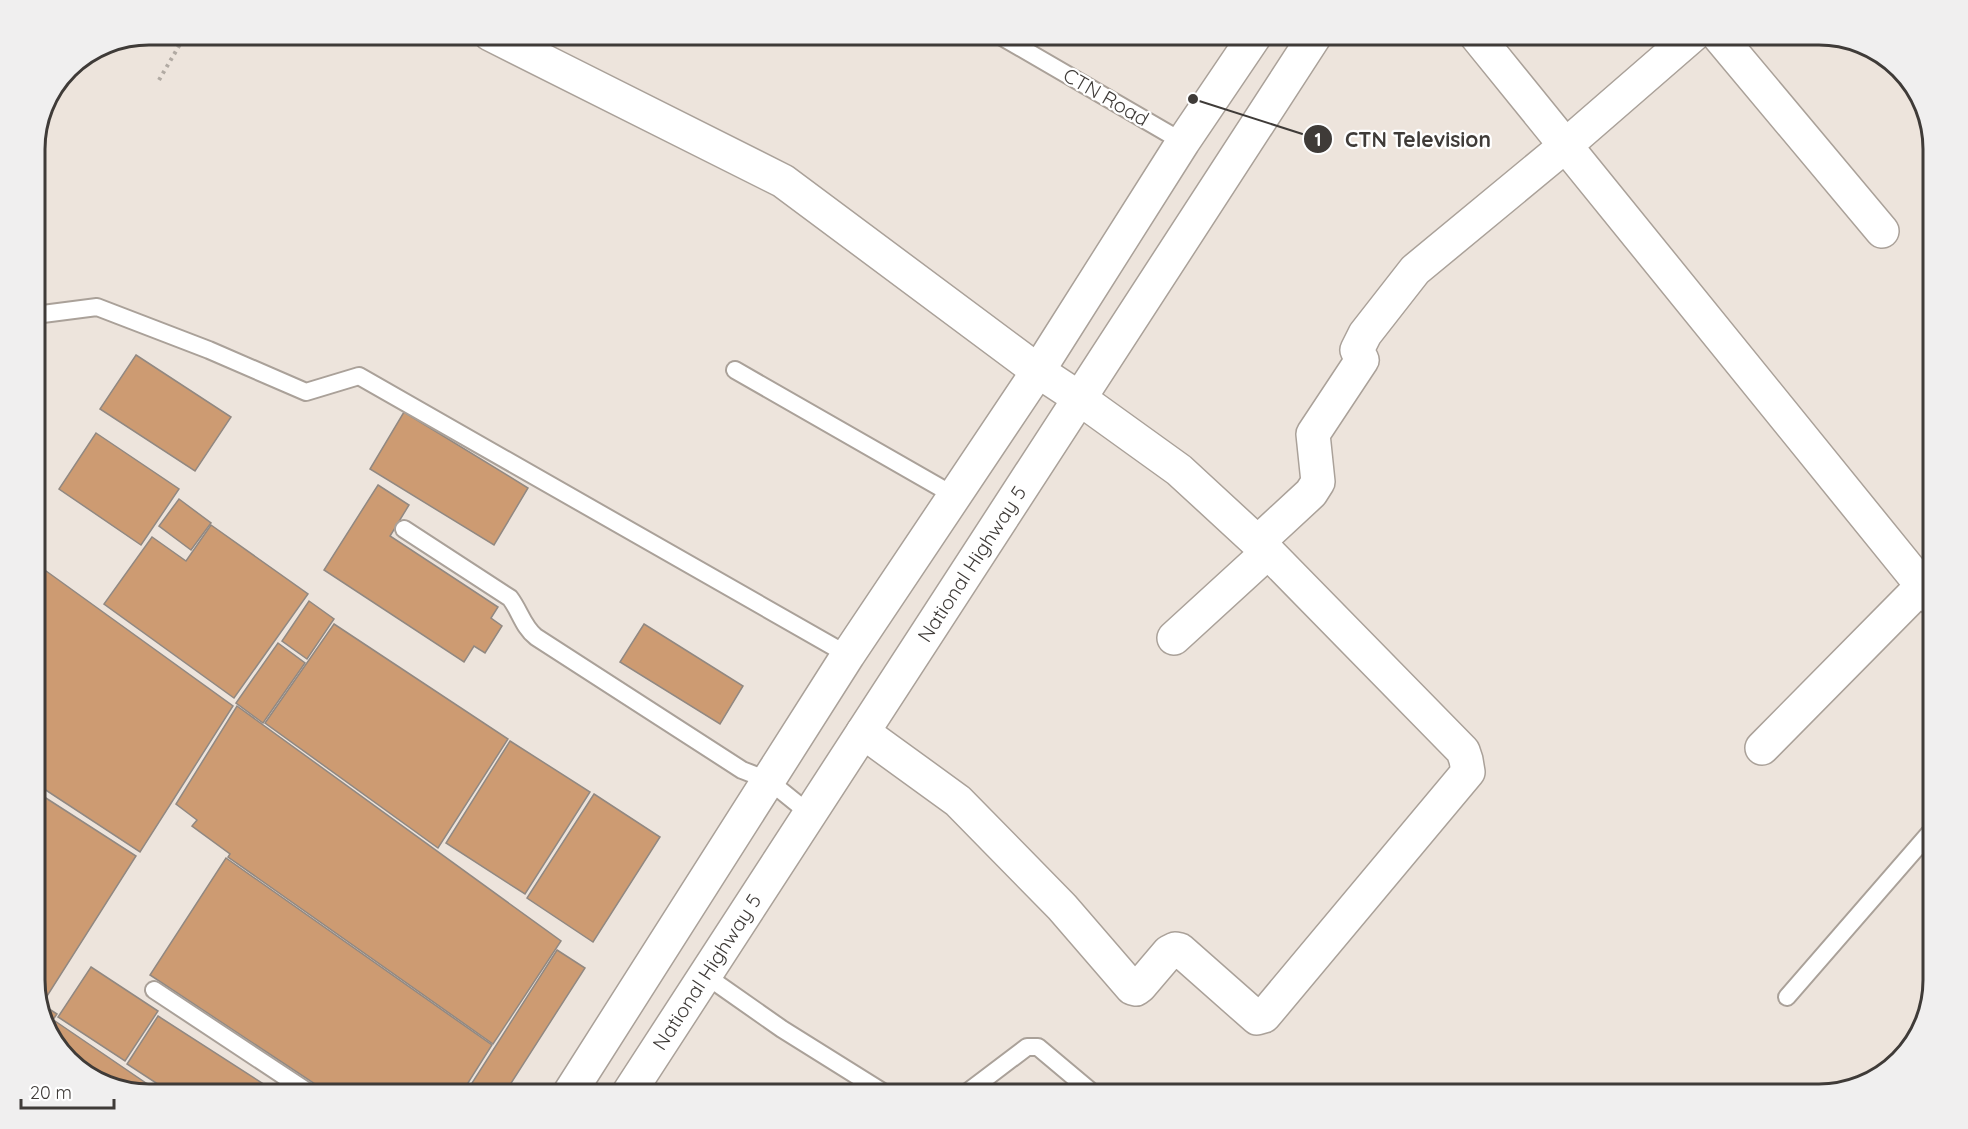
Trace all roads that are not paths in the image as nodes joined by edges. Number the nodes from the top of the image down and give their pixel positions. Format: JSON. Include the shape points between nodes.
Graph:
{"nodes":[{"id":1,"x":512,"y":45,"type":"edge"},
{"id":2,"x":1016,"y":45,"type":"edge"},
{"id":3,"x":1249,"y":45,"type":"edge"},
{"id":4,"x":1309,"y":45,"type":"edge"},
{"id":5,"x":1484,"y":45,"type":"edge"},
{"id":6,"x":1681,"y":45,"type":"edge"},
{"id":7,"x":1726,"y":45,"type":"edge"},
{"id":8,"x":1183,"y":142,"type":"junction"},
{"id":9,"x":1565,"y":146,"type":"junction"},
{"id":10,"x":1882,"y":231,"type":"dead end"},
{"id":11,"x":45,"y":314,"type":"edge"},
{"id":12,"x":735,"y":370,"type":"dead end"},
{"id":13,"x":1038,"y":371,"type":"junction"},
{"id":14,"x":1079,"y":398,"type":"junction"},
{"id":15,"x":955,"y":496,"type":"junction"},
{"id":16,"x":404,"y":529,"type":"dead end"},
{"id":17,"x":1263,"y":547,"type":"junction"},
{"id":18,"x":1923,"y":586,"type":"edge"},
{"id":19,"x":1923,"y":597,"type":"edge"},
{"id":20,"x":1174,"y":638,"type":"dead end"},
{"id":21,"x":848,"y":655,"type":"junction"},
{"id":22,"x":862,"y":732,"type":"junction"},
{"id":23,"x":1762,"y":748,"type":"dead end"},
{"id":24,"x":768,"y":780,"type":"junction"},
{"id":25,"x":810,"y":814,"type":"junction"},
{"id":26,"x":1923,"y":842,"type":"edge"},
{"id":27,"x":705,"y":975,"type":"junction"},
{"id":28,"x":154,"y":990,"type":"dead end"},
{"id":29,"x":1787,"y":998,"type":"dead end"},
{"id":30,"x":295,"y":1084,"type":"edge"},
{"id":31,"x":576,"y":1084,"type":"edge"},
{"id":32,"x":635,"y":1084,"type":"edge"},
{"id":33,"x":869,"y":1084,"type":"edge"},
{"id":34,"x":979,"y":1084,"type":"edge"},
{"id":35,"x":1081,"y":1084,"type":"edge"}],
"edges":[{"from":1,"to":13,"type":"main road","via":[[783,181]]},
{"from":2,"to":8,"type":"lane","name":"CTN Road"},
{"from":3,"to":8,"type":"main road"},
{"from":4,"to":14,"type":"main road","name":"National Highway 5"},
{"from":5,"to":9,"type":"main road"},
{"from":6,"to":9,"type":"main road"},
{"from":7,"to":10,"type":"main road"},
{"from":8,"to":13,"type":"main road"},
{"from":9,"to":17,"type":"main road","via":[[1415,270],[1365,334],[1357,350],[1362,360],[1313,434],[1318,482]]},
{"from":9,"to":18,"type":"main road"},
{"from":11,"to":21,"type":"lane","via":[[97,307],[306,392],[359,376]]},
{"from":12,"to":15,"type":"lane"},
{"from":13,"to":14,"type":"main road"},
{"from":13,"to":15,"type":"main road"},
{"from":14,"to":17,"type":"main road","via":[[1179,471]]},
{"from":14,"to":22,"type":"main road","name":"National Highway 5"},
{"from":15,"to":21,"type":"main road"},
{"from":16,"to":24,"type":"lane","via":[[510,598],[526,628],[536,637],[742,770]]},
{"from":17,"to":20,"type":"main road"},
{"from":17,"to":22,"type":"main road","via":[[1463,751],[1467,772],[1264,1016],[1253,1016],[1180,950],[1169,952],[1140,986],[1132,988],[1062,907],[958,801]]},
{"from":19,"to":23,"type":"main road"},
{"from":21,"to":24,"type":"main road"},
{"from":22,"to":25,"type":"main road","name":"National Highway 5"},
{"from":24,"to":25,"type":"lane"},
{"from":24,"to":31,"type":"main road"},
{"from":25,"to":27,"type":"main road","name":"National Highway 5"},
{"from":26,"to":29,"type":"lane"},
{"from":27,"to":32,"type":"main road","name":"National Highway 5"},
{"from":27,"to":33,"type":"lane"},
{"from":28,"to":30,"type":"lane"},
{"from":34,"to":35,"type":"lane","via":[[1027,1047],[1038,1047]]}]}
